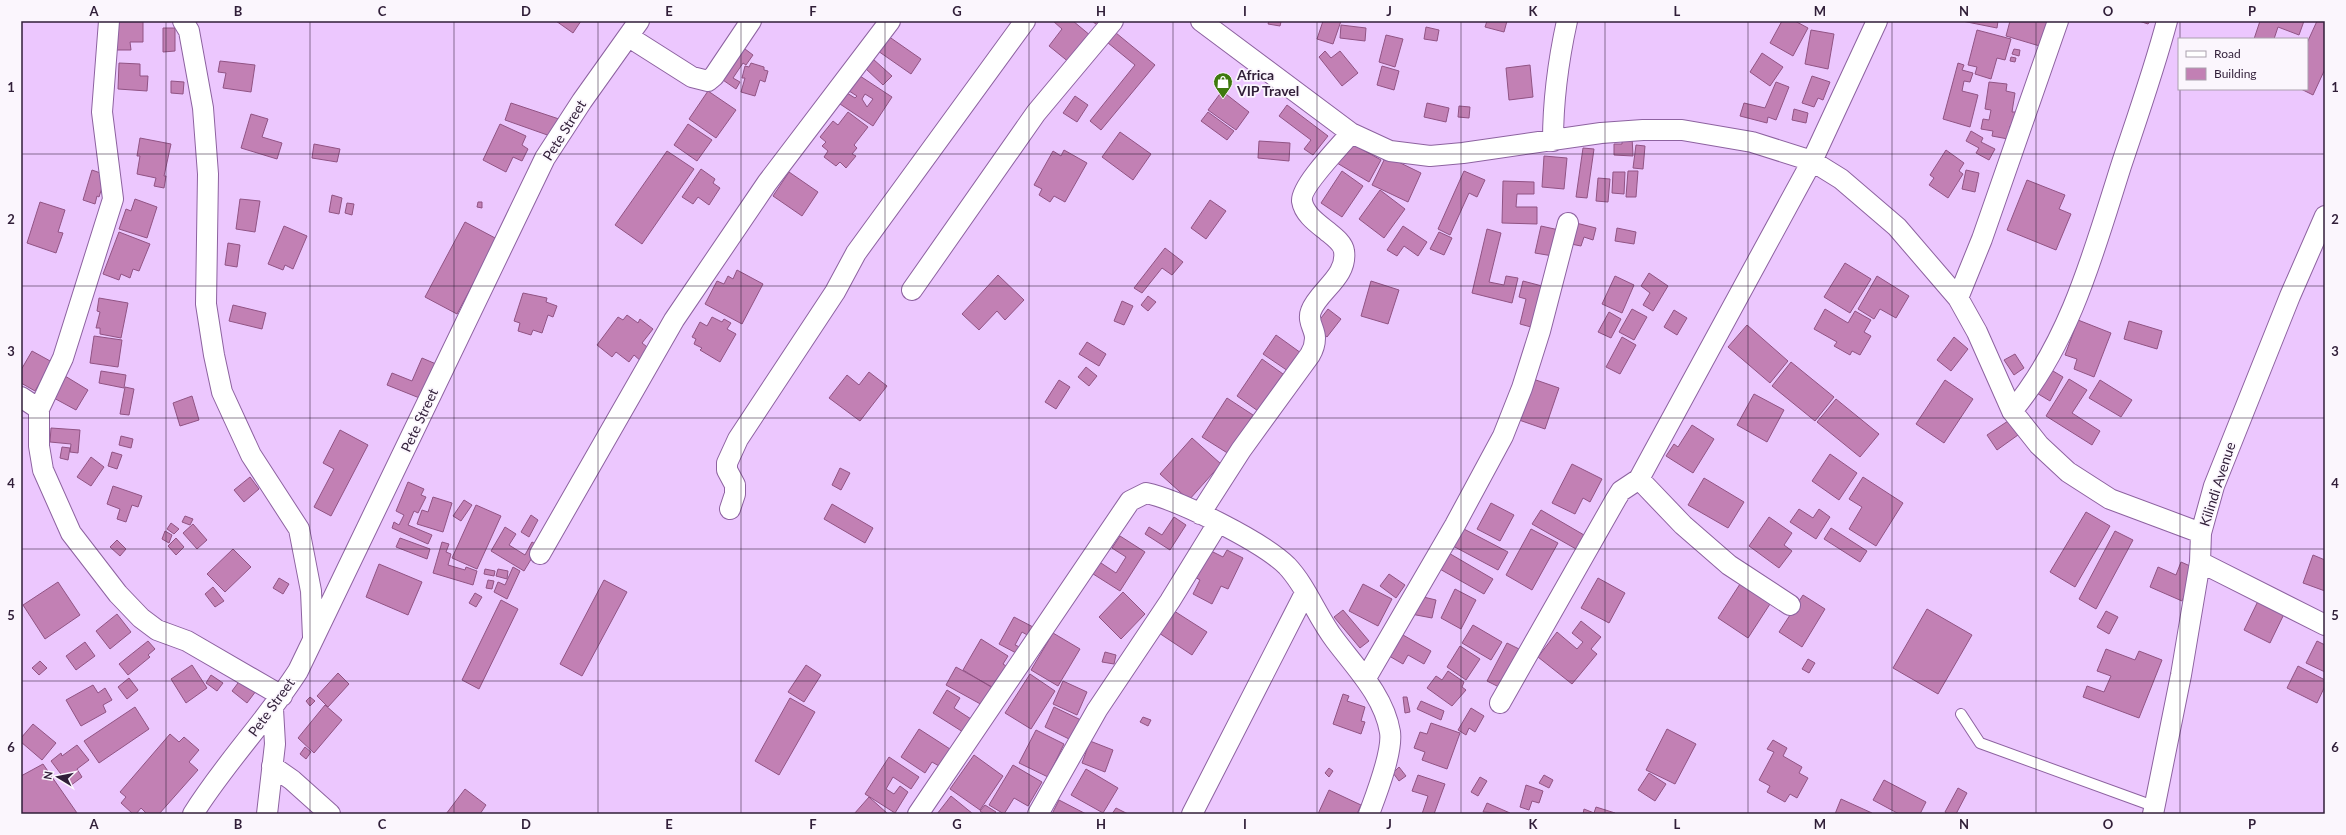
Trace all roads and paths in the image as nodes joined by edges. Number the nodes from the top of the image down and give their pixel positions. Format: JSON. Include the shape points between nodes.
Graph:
{"nodes":[{"id":1,"x":109,"y":21,"type":"edge"},
{"id":2,"x":751,"y":21,"type":"edge"},
{"id":3,"x":890,"y":21,"type":"edge"},
{"id":4,"x":1025,"y":21,"type":"edge"},
{"id":5,"x":1113,"y":21,"type":"edge"},
{"id":6,"x":1201,"y":21,"type":"edge"},
{"id":7,"x":1567,"y":21,"type":"edge"},
{"id":8,"x":1877,"y":21,"type":"edge"},
{"id":9,"x":2058,"y":21,"type":"edge"},
{"id":10,"x":2167,"y":21,"type":"edge"},
{"id":11,"x":189,"y":24,"type":"edge"},
{"id":12,"x":634,"y":29,"type":"edge"},
{"id":13,"x":1351,"y":133,"type":"junction"},
{"id":14,"x":1553,"y":141,"type":"junction"},
{"id":15,"x":1812,"y":161,"type":"junction"},
{"id":16,"x":2325,"y":216,"type":"edge"},
{"id":17,"x":1568,"y":224,"type":"dead end"},
{"id":18,"x":912,"y":290,"type":"dead end"},
{"id":19,"x":1958,"y":298,"type":"junction"},
{"id":20,"x":21,"y":397,"type":"edge"},
{"id":21,"x":39,"y":409,"type":"junction"},
{"id":22,"x":2012,"y":412,"type":"junction"},
{"id":23,"x":1639,"y":479,"type":"junction"},
{"id":24,"x":730,"y":509,"type":"dead end"},
{"id":25,"x":1200,"y":514,"type":"junction"},
{"id":26,"x":1218,"y":524,"type":"junction"},
{"id":27,"x":2201,"y":533,"type":"junction"},
{"id":28,"x":540,"y":554,"type":"dead end"},
{"id":29,"x":2200,"y":562,"type":"junction"},
{"id":30,"x":1305,"y":593,"type":"junction"},
{"id":31,"x":1790,"y":605,"type":"dead end"},
{"id":32,"x":2325,"y":625,"type":"edge"},
{"id":33,"x":313,"y":639,"type":"junction"},
{"id":34,"x":1366,"y":678,"type":"junction"},
{"id":35,"x":278,"y":702,"type":"junction"},
{"id":36,"x":1500,"y":703,"type":"dead end"},
{"id":37,"x":1961,"y":714,"type":"dead end"},
{"id":38,"x":272,"y":766,"type":"junction"},
{"id":39,"x":2154,"y":810,"type":"edge"},
{"id":40,"x":192,"y":814,"type":"edge"},
{"id":41,"x":267,"y":814,"type":"edge"},
{"id":42,"x":330,"y":814,"type":"edge"},
{"id":43,"x":918,"y":814,"type":"edge"},
{"id":44,"x":1038,"y":814,"type":"edge"},
{"id":45,"x":1192,"y":814,"type":"edge"},
{"id":46,"x":1369,"y":814,"type":"edge"}],
"edges":[{"from":1,"to":21,"type":"street","via":[[102,112],[113,199],[63,358]]},
{"from":2,"to":12,"type":"street","via":[[708,81],[692,77]]},
{"from":3,"to":28,"type":"street","via":[[767,183],[674,320]]},
{"from":4,"to":24,"type":"street","via":[[856,253],[835,292],[738,439],[727,464],[736,494]]},
{"from":5,"to":18,"type":"street","via":[[1036,113]]},
{"from":6,"to":13,"type":"street"},
{"from":7,"to":14,"type":"street","via":[[1557,63]]},
{"from":8,"to":15,"type":"street"},
{"from":9,"to":19,"type":"street","via":[[1982,239]]},
{"from":10,"to":22,"type":"street","via":[[2104,220],[2066,323],[2045,367]]},
{"from":11,"to":33,"type":"street","via":[[203,108],[208,174],[206,304],[214,355],[222,392],[251,455],[299,529],[311,591]]},
{"from":12,"to":33,"type":"street","name":"Pete Street","via":[[545,158]]},
{"from":13,"to":14,"type":"street","via":[[1390,151],[1430,156]]},
{"from":13,"to":25,"type":"street","via":[[1318,172],[1301,200],[1312,219],[1339,242],[1344,251],[1343,262],[1337,276],[1310,312],[1315,337],[1310,355],[1241,450]]},
{"from":14,"to":15,"type":"street","via":[[1601,133],[1682,130],[1752,142]]},
{"from":15,"to":19,"type":"street","via":[[1841,179],[1897,227]]},
{"from":15,"to":23,"type":"street"},
{"from":16,"to":27,"type":"street","name":"Kilindi Avenue","via":[[2230,443],[2214,486]]},
{"from":17,"to":34,"type":"street","via":[[1540,331],[1503,436],[1451,532]]},
{"from":19,"to":22,"type":"street","via":[[1977,332]]},
{"from":20,"to":21,"type":"street"},
{"from":21,"to":35,"type":"street","via":[[39,446],[43,470],[71,533],[118,594],[141,618],[157,630],[187,641]]},
{"from":22,"to":27,"type":"street","via":[[2039,445],[2068,472],[2110,499]]},
{"from":23,"to":31,"type":"street","via":[[1683,525],[1729,565]]},
{"from":23,"to":36,"type":"street","via":[[1622,491],[1616,499]]},
{"from":25,"to":26,"type":"street"},
{"from":25,"to":43,"type":"street","via":[[1165,497],[1146,493],[1130,501]]},
{"from":26,"to":30,"type":"street","via":[[1263,547],[1286,565]]},
{"from":26,"to":44,"type":"street","via":[[1097,710]]},
{"from":27,"to":29,"type":"street","name":"Kilindi Avenue"},
{"from":29,"to":32,"type":"street"},
{"from":29,"to":39,"type":"street","name":"Kilindi Avenue"},
{"from":30,"to":34,"type":"street","via":[[1334,639]]},
{"from":30,"to":45,"type":"street"},
{"from":33,"to":35,"type":"street","name":"Pete Street","via":[[298,671]]},
{"from":34,"to":46,"type":"street","via":[[1390,733],[1380,782]]},
{"from":35,"to":38,"type":"street"},
{"from":35,"to":40,"type":"street","name":"Pete Street"},
{"from":37,"to":39,"type":"lane","via":[[1980,743]]},
{"from":38,"to":41,"type":"street"},
{"from":38,"to":42,"type":"street"}]}
